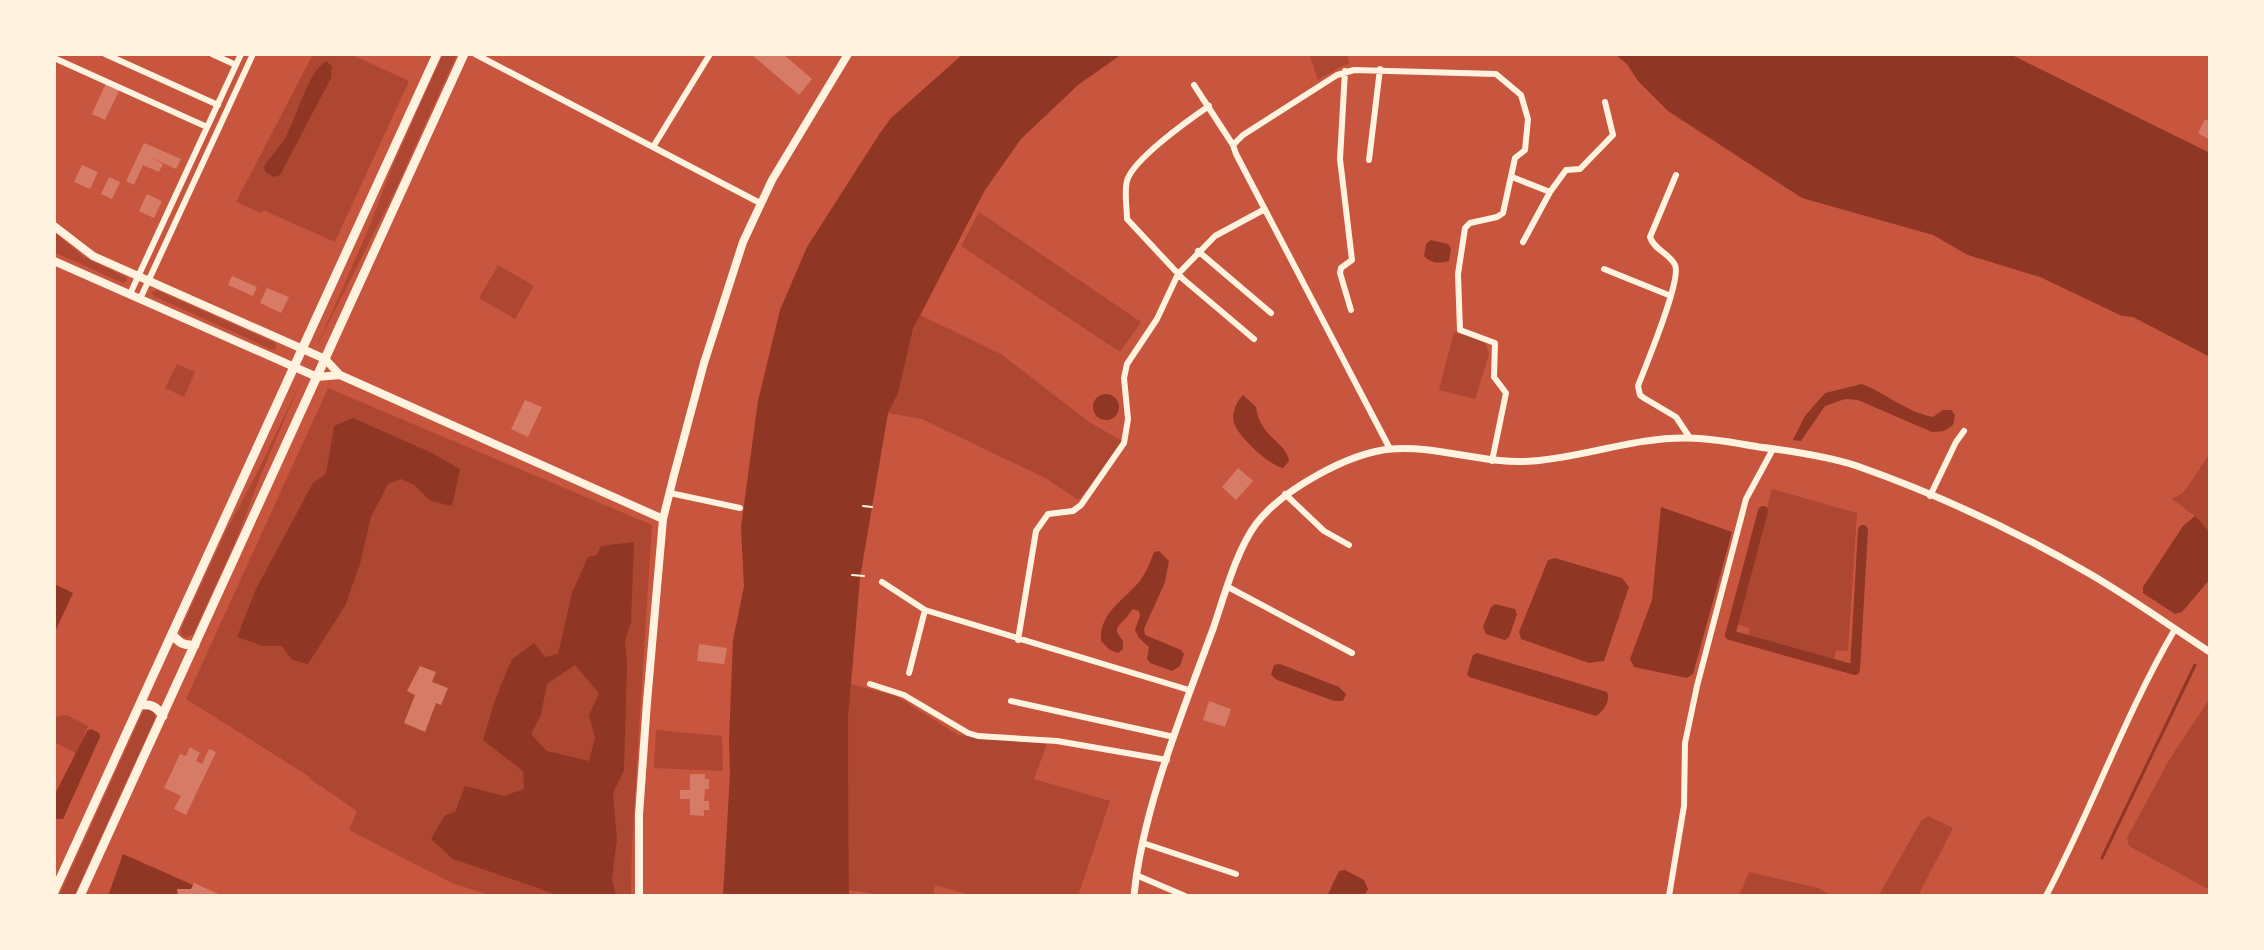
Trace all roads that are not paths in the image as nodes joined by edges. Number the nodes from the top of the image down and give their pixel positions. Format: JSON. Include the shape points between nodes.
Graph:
{"nodes":[{"id":1,"x":105,"y":54,"type":"edge"},
{"id":2,"x":212,"y":54,"type":"edge"},
{"id":3,"x":241,"y":54,"type":"edge"},
{"id":4,"x":253,"y":54,"type":"edge"},
{"id":5,"x":437,"y":54,"type":"edge"},
{"id":6,"x":464,"y":54,"type":"edge"},
{"id":7,"x":475,"y":54,"type":"edge"},
{"id":8,"x":710,"y":54,"type":"edge"},
{"id":9,"x":848,"y":54,"type":"edge"},
{"id":10,"x":54,"y":58,"type":"edge"},
{"id":11,"x":236,"y":65,"type":"junction"},
{"id":12,"x":1380,"y":69,"type":"junction"},
{"id":13,"x":1345,"y":71,"type":"junction"},
{"id":14,"x":1194,"y":85,"type":"dead end"},
{"id":15,"x":1605,"y":102,"type":"dead end"},
{"id":16,"x":218,"y":105,"type":"junction"},
{"id":17,"x":1209,"y":106,"type":"junction"},
{"id":18,"x":207,"y":127,"type":"junction"},
{"id":19,"x":1233,"y":145,"type":"junction"},
{"id":20,"x":653,"y":147,"type":"junction"},
{"id":21,"x":1369,"y":160,"type":"dead end"},
{"id":22,"x":1676,"y":175,"type":"dead end"},
{"id":23,"x":1512,"y":177,"type":"junction"},
{"id":24,"x":1550,"y":192,"type":"junction"},
{"id":25,"x":760,"y":203,"type":"junction"},
{"id":26,"x":1265,"y":209,"type":"junction"},
{"id":27,"x":54,"y":226,"type":"edge"},
{"id":28,"x":1523,"y":242,"type":"dead end"},
{"id":29,"x":1198,"y":251,"type":"junction"},
{"id":30,"x":54,"y":261,"type":"edge"},
{"id":31,"x":1604,"y":269,"type":"dead end"},
{"id":32,"x":1178,"y":274,"type":"junction"},
{"id":33,"x":138,"y":276,"type":"junction"},
{"id":34,"x":148,"y":281,"type":"junction"},
{"id":35,"x":130,"y":294,"type":"junction"},
{"id":36,"x":1671,"y":296,"type":"junction"},
{"id":37,"x":140,"y":299,"type":"junction"},
{"id":38,"x":1351,"y":310,"type":"dead end"},
{"id":39,"x":1271,"y":313,"type":"dead end"},
{"id":40,"x":1254,"y":339,"type":"dead end"},
{"id":41,"x":302,"y":349,"type":"junction"},
{"id":42,"x":325,"y":359,"type":"junction"},
{"id":43,"x":294,"y":367,"type":"junction"},
{"id":44,"x":340,"y":375,"type":"junction"},
{"id":45,"x":317,"y":377,"type":"junction"},
{"id":46,"x":1964,"y":431,"type":"dead end"},
{"id":47,"x":1690,"y":438,"type":"junction"},
{"id":48,"x":1390,"y":449,"type":"junction"},
{"id":49,"x":1773,"y":449,"type":"junction"},
{"id":50,"x":1492,"y":461,"type":"junction"},
{"id":51,"x":670,"y":493,"type":"junction"},
{"id":52,"x":1285,"y":494,"type":"junction"},
{"id":53,"x":1930,"y":496,"type":"junction"},
{"id":54,"x":740,"y":508,"type":"dead end"},
{"id":55,"x":663,"y":519,"type":"junction"},
{"id":56,"x":1349,"y":545,"type":"dead end"},
{"id":57,"x":882,"y":582,"type":"dead end"},
{"id":58,"x":1228,"y":587,"type":"junction"},
{"id":59,"x":925,"y":610,"type":"junction"},
{"id":60,"x":2175,"y":629,"type":"junction"},
{"id":61,"x":172,"y":634,"type":"junction"},
{"id":62,"x":1018,"y":640,"type":"junction"},
{"id":63,"x":195,"y":645,"type":"junction"},
{"id":64,"x":2210,"y":652,"type":"edge"},
{"id":65,"x":1352,"y":653,"type":"dead end"},
{"id":66,"x":909,"y":673,"type":"dead end"},
{"id":67,"x":870,"y":684,"type":"dead end"},
{"id":68,"x":1189,"y":690,"type":"junction"},
{"id":69,"x":1011,"y":701,"type":"dead end"},
{"id":70,"x":140,"y":705,"type":"junction"},
{"id":71,"x":163,"y":716,"type":"junction"},
{"id":72,"x":1174,"y":737,"type":"junction"},
{"id":73,"x":1167,"y":760,"type":"junction"},
{"id":74,"x":1143,"y":843,"type":"junction"},
{"id":75,"x":1236,"y":874,"type":"dead end"},
{"id":76,"x":1136,"y":875,"type":"junction"},
{"id":77,"x":54,"y":892,"type":"edge"},
{"id":78,"x":80,"y":896,"type":"edge"},
{"id":79,"x":639,"y":896,"type":"edge"},
{"id":80,"x":1134,"y":896,"type":"edge"},
{"id":81,"x":1185,"y":896,"type":"edge"},
{"id":82,"x":1669,"y":896,"type":"edge"},
{"id":83,"x":2046,"y":896,"type":"edge"}],
"edges":[{"from":1,"to":16,"type":"street"},
{"from":2,"to":11,"type":"street"},
{"from":3,"to":11,"type":"street"},
{"from":4,"to":34,"type":"street"},
{"from":5,"to":41,"type":"main road"},
{"from":6,"to":42,"type":"main road"},
{"from":7,"to":20,"type":"street"},
{"from":8,"to":20,"type":"street"},
{"from":9,"to":25,"type":"main road"},
{"from":10,"to":18,"type":"street"},
{"from":11,"to":16,"type":"street"},
{"from":12,"to":13,"type":"street"},
{"from":12,"to":21,"type":"street"},
{"from":12,"to":23,"type":"street","via":[[1496,74],[1521,95],[1528,119],[1525,150],[1515,158]]},
{"from":13,"to":19,"type":"street"},
{"from":13,"to":38,"type":"street","via":[[1340,159],[1352,260],[1340,273]]},
{"from":14,"to":17,"type":"street"},
{"from":15,"to":24,"type":"street","via":[[1613,135],[1580,169],[1566,170]]},
{"from":16,"to":18,"type":"street"},
{"from":17,"to":19,"type":"street"},
{"from":17,"to":32,"type":"street","via":[[1142,160],[1126,182],[1127,219]]},
{"from":18,"to":33,"type":"street"},
{"from":19,"to":26,"type":"street"},
{"from":20,"to":25,"type":"street"},
{"from":22,"to":36,"type":"street","via":[[1650,237],[1675,266]]},
{"from":23,"to":24,"type":"street"},
{"from":23,"to":50,"type":"street","via":[[1503,213],[1465,228],[1458,274],[1460,330],[1495,343],[1494,377],[1506,393]]},
{"from":24,"to":28,"type":"street"},
{"from":25,"to":51,"type":"main road","via":[[704,363]]},
{"from":26,"to":29,"type":"street"},
{"from":26,"to":48,"type":"street"},
{"from":27,"to":33,"type":"main road","via":[[93,256]]},
{"from":29,"to":32,"type":"street"},
{"from":29,"to":39,"type":"street"},
{"from":30,"to":35,"type":"main road"},
{"from":31,"to":36,"type":"street"},
{"from":32,"to":40,"type":"street"},
{"from":32,"to":62,"type":"street","via":[[1127,364],[1124,443],[1081,505],[1048,514],[1036,531]]},
{"from":33,"to":34,"type":"main road"},
{"from":33,"to":35,"type":"street"},
{"from":34,"to":37,"type":"street"},
{"from":34,"to":41,"type":"main road"},
{"from":35,"to":37,"type":"main road"},
{"from":36,"to":47,"type":"street","via":[[1638,386],[1644,398],[1676,417]]},
{"from":37,"to":43,"type":"main road"},
{"from":41,"to":42,"type":"main road"},
{"from":41,"to":43,"type":"main road"},
{"from":42,"to":44,"type":"main road"},
{"from":42,"to":45,"type":"main road"},
{"from":43,"to":45,"type":"main road"},
{"from":43,"to":61,"type":"main road"},
{"from":44,"to":45,"type":"main road"},
{"from":44,"to":55,"type":"main road"},
{"from":45,"to":63,"type":"main road"},
{"from":46,"to":53,"type":"street"},
{"from":47,"to":49,"type":"street"},
{"from":47,"to":50,"type":"street","via":[[1635,442],[1556,459]]},
{"from":48,"to":50,"type":"street"},
{"from":48,"to":52,"type":"street","via":[[1354,458]]},
{"from":49,"to":53,"type":"street","via":[[1854,465]]},
{"from":49,"to":82,"type":"street","via":[[1746,499],[1697,686],[1685,743],[1684,806]]},
{"from":51,"to":54,"type":"street"},
{"from":51,"to":55,"type":"main road"},
{"from":52,"to":56,"type":"street","via":[[1324,531]]},
{"from":52,"to":58,"type":"street","via":[[1255,526]]},
{"from":53,"to":60,"type":"street","via":[[2025,538]]},
{"from":55,"to":79,"type":"main road","via":[[641,780]]},
{"from":57,"to":59,"type":"street"},
{"from":58,"to":65,"type":"street"},
{"from":58,"to":68,"type":"street"},
{"from":59,"to":62,"type":"street"},
{"from":59,"to":66,"type":"street"},
{"from":60,"to":64,"type":"street"},
{"from":60,"to":83,"type":"street"},
{"from":61,"to":63,"type":"main road","via":[[179,642]]},
{"from":61,"to":70,"type":"main road"},
{"from":62,"to":68,"type":"street"},
{"from":63,"to":71,"type":"main road"},
{"from":67,"to":73,"type":"street","via":[[904,695],[978,736],[1057,741]]},
{"from":68,"to":72,"type":"street"},
{"from":69,"to":72,"type":"street"},
{"from":70,"to":71,"type":"main road","via":[[157,708]]},
{"from":70,"to":77,"type":"main road"},
{"from":71,"to":78,"type":"main road"},
{"from":72,"to":73,"type":"street"},
{"from":73,"to":74,"type":"street"},
{"from":74,"to":75,"type":"street"},
{"from":74,"to":76,"type":"street"},
{"from":76,"to":80,"type":"street"},
{"from":76,"to":81,"type":"street"}]}
